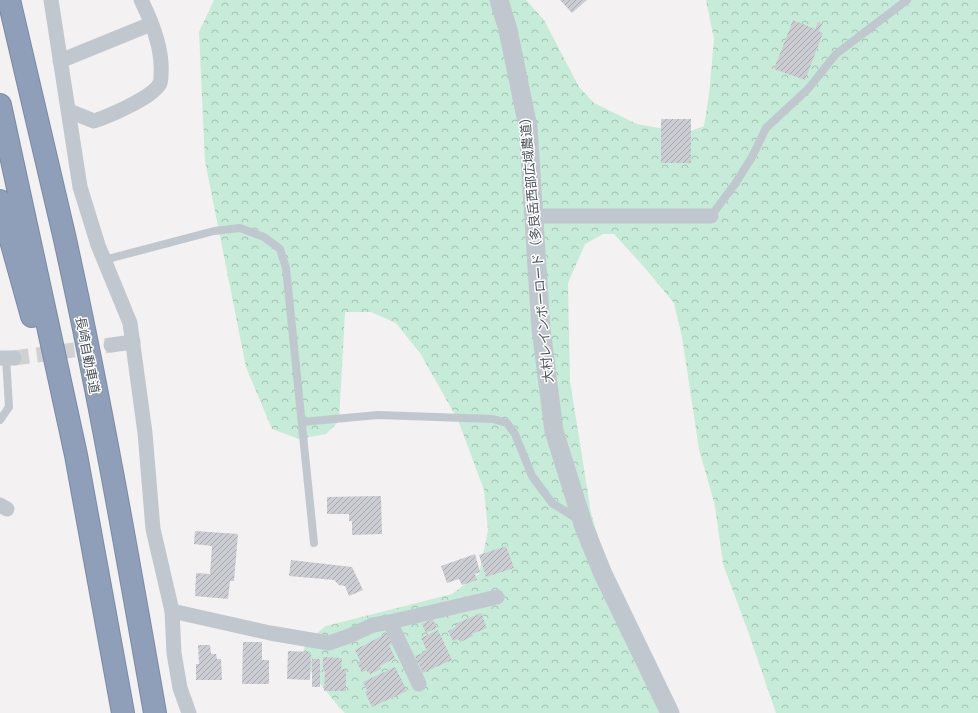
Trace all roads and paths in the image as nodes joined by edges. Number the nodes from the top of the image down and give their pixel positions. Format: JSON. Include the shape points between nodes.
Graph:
{"nodes":[{"id":1,"x":9,"y":0,"type":"edge"},
{"id":2,"x":51,"y":0,"type":"edge"},
{"id":3,"x":141,"y":0,"type":"edge"},
{"id":4,"x":499,"y":0,"type":"edge"},
{"id":5,"x":907,"y":0,"type":"edge"},
{"id":6,"x":151,"y":24,"type":"junction"},
{"id":7,"x":60,"y":62,"type":"junction"},
{"id":8,"x":0,"y":105,"type":"edge"},
{"id":9,"x":69,"y":111,"type":"junction"},
{"id":10,"x":0,"y":201,"type":"edge"},
{"id":11,"x":534,"y":216,"type":"junction"},
{"id":12,"x":711,"y":216,"type":"joint"},
{"id":13,"x":104,"y":260,"type":"junction"},
{"id":14,"x":133,"y":342,"type":"junction"},
{"id":15,"x":111,"y":345,"type":"tunnel mouth"},
{"id":16,"x":7,"y":358,"type":"edge"},
{"id":17,"x":0,"y":420,"type":"edge"},
{"id":18,"x":302,"y":422,"type":"junction"},
{"id":19,"x":582,"y":521,"type":"junction"},
{"id":20,"x":314,"y":543,"type":"dead end"},
{"id":21,"x":497,"y":596,"type":"dead end"},
{"id":22,"x":172,"y":611,"type":"junction"},
{"id":23,"x":390,"y":622,"type":"junction"},
{"id":24,"x":109,"y":634,"type":"junction"},
{"id":25,"x":419,"y":684,"type":"dead end"},
{"id":26,"x":123,"y":713,"type":"edge"},
{"id":27,"x":155,"y":713,"type":"edge"},
{"id":28,"x":190,"y":713,"type":"edge"},
{"id":29,"x":670,"y":713,"type":"edge"}],
"edges":[{"from":1,"to":27,"type":"highway","name":"長崎自動車道","via":[[64,236]]},
{"from":2,"to":7,"type":"street"},
{"from":3,"to":6,"type":"street"},
{"from":4,"to":11,"type":"street","name":"大村レインボーロード（多良岳西部広域農道）","via":[[508,30],[528,127]]},
{"from":5,"to":12,"type":"lane","via":[[836,54],[796,102],[766,128],[752,157]]},
{"from":6,"to":7,"type":"street"},
{"from":6,"to":9,"type":"street","via":[[159,45],[162,66],[160,83],[150,94],[94,121]]},
{"from":7,"to":9,"type":"street"},
{"from":8,"to":24,"type":"highway","via":[[76,455]]},
{"from":9,"to":13,"type":"street","via":[[80,187]]},
{"from":10,"to":24,"type":"highway","via":[[35,326]]},
{"from":11,"to":12,"type":"street"},
{"from":11,"to":19,"type":"street","name":"大村レインボーロード（多良岳西部広域農道）","via":[[541,329],[554,432]]},
{"from":13,"to":14,"type":"street","via":[[130,323]]},
{"from":13,"to":18,"type":"lane","via":[[214,231],[240,228],[264,236],[280,249],[286,268]]},
{"from":14,"to":15,"type":"street"},
{"from":14,"to":22,"type":"street","via":[[145,433],[153,529]]},
{"from":16,"to":17,"type":"lane","via":[[9,407]]},
{"from":18,"to":19,"type":"lane","via":[[378,415],[493,419],[507,423],[515,434],[532,476],[552,503]]},
{"from":18,"to":20,"type":"lane"},
{"from":19,"to":29,"type":"street","name":"大村レインボーロード（多良岳西部広域農道）","via":[[603,574]]},
{"from":21,"to":23,"type":"street"},
{"from":22,"to":23,"type":"street","via":[[329,643],[373,625]]},
{"from":22,"to":28,"type":"street","via":[[174,653],[180,688]]},
{"from":23,"to":25,"type":"street"},
{"from":24,"to":26,"type":"highway"}]}
